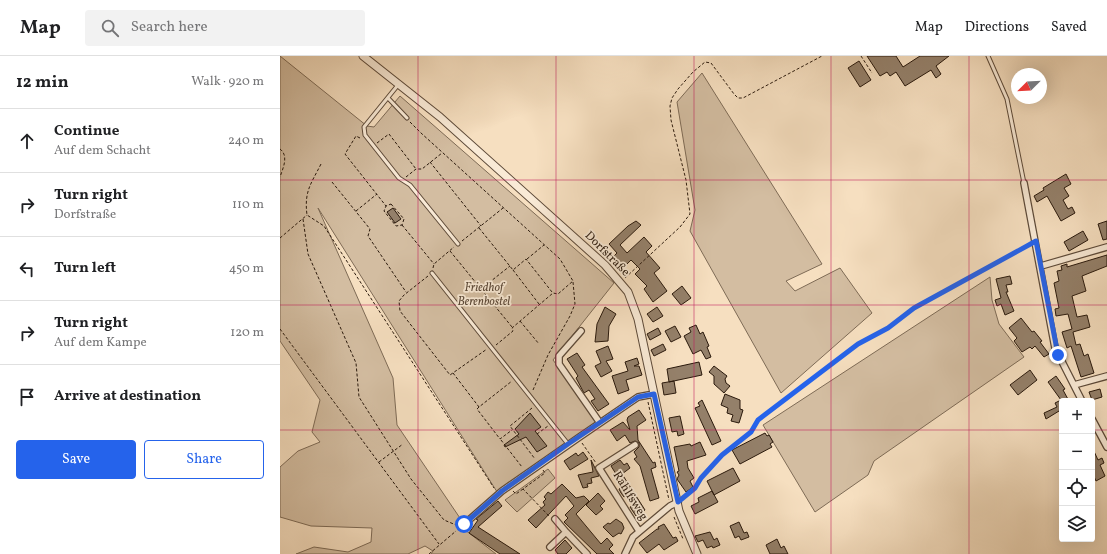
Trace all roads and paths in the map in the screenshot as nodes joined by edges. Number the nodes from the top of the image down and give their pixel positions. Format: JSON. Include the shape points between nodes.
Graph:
{"nodes":[{"id":1,"x":363,"y":56,"type":"edge"},
{"id":2,"x":822,"y":56,"type":"edge"},
{"id":3,"x":861,"y":56,"type":"edge"},
{"id":4,"x":988,"y":56,"type":"edge"},
{"id":5,"x":872,"y":73,"type":"dead end"},
{"id":6,"x":400,"y":84,"type":"junction"},
{"id":7,"x":388,"y":98,"type":"junction"},
{"id":8,"x":407,"y":118,"type":"joint"},
{"id":9,"x":356,"y":136,"type":"dead end"},
{"id":10,"x":373,"y":146,"type":"junction"},
{"id":11,"x":280,"y":149,"type":"edge"},
{"id":12,"x":443,"y":152,"type":"junction"},
{"id":13,"x":430,"y":162,"type":"junction"},
{"id":14,"x":321,"y":164,"type":"dead end"},
{"id":15,"x":416,"y":169,"type":"junction"},
{"id":16,"x":280,"y":177,"type":"edge"},
{"id":17,"x":402,"y":180,"type":"junction"},
{"id":18,"x":332,"y":182,"type":"dead end"},
{"id":19,"x":1024,"y":183,"type":"joint"},
{"id":20,"x":377,"y":194,"type":"junction"},
{"id":21,"x":386,"y":206,"type":"junction"},
{"id":22,"x":503,"y":208,"type":"junction"},
{"id":23,"x":355,"y":211,"type":"junction"},
{"id":24,"x":307,"y":215,"type":"junction"},
{"id":25,"x":303,"y":219,"type":"junction"},
{"id":26,"x":402,"y":225,"type":"junction"},
{"id":27,"x":480,"y":227,"type":"junction"},
{"id":28,"x":280,"y":238,"type":"edge"},
{"id":29,"x":1036,"y":241,"type":"junction"},
{"id":30,"x":458,"y":244,"type":"junction"},
{"id":31,"x":544,"y":245,"type":"junction"},
{"id":32,"x":1107,"y":247,"type":"edge"},
{"id":33,"x":450,"y":251,"type":"junction"},
{"id":34,"x":526,"y":259,"type":"junction"},
{"id":35,"x":510,"y":266,"type":"junction"},
{"id":36,"x":1041,"y":266,"type":"junction"},
{"id":37,"x":513,"y":270,"type":"junction"},
{"id":38,"x":432,"y":273,"type":"joint"},
{"id":39,"x":573,"y":281,"type":"junction"},
{"id":40,"x":621,"y":281,"type":"junction"},
{"id":41,"x":481,"y":289,"type":"junction"},
{"id":42,"x":407,"y":293,"type":"junction"},
{"id":43,"x":553,"y":293,"type":"junction"},
{"id":44,"x":539,"y":304,"type":"junction"},
{"id":45,"x":520,"y":321,"type":"junction"},
{"id":46,"x":512,"y":328,"type":"junction"},
{"id":47,"x":280,"y":329,"type":"edge"},
{"id":48,"x":581,"y":331,"type":"dead end"},
{"id":49,"x":539,"y":344,"type":"dead end"},
{"id":50,"x":491,"y":348,"type":"junction"},
{"id":51,"x":452,"y":373,"type":"junction"},
{"id":52,"x":1107,"y":376,"type":"edge"},
{"id":53,"x":515,"y":378,"type":"junction"},
{"id":54,"x":1074,"y":385,"type":"junction"},
{"id":55,"x":654,"y":394,"type":"junction"},
{"id":56,"x":529,"y":395,"type":"junction"},
{"id":57,"x":1080,"y":398,"type":"edge"},
{"id":58,"x":536,"y":404,"type":"junction"},
{"id":59,"x":479,"y":407,"type":"junction"},
{"id":60,"x":551,"y":423,"type":"junction"},
{"id":61,"x":600,"y":423,"type":"junction"},
{"id":62,"x":1095,"y":425,"type":"edge"},
{"id":63,"x":512,"y":430,"type":"junction"},
{"id":64,"x":537,"y":434,"type":"dead end"},
{"id":65,"x":578,"y":438,"type":"junction"},
{"id":66,"x":500,"y":439,"type":"junction"},
{"id":67,"x":403,"y":444,"type":"dead end"},
{"id":68,"x":568,"y":444,"type":"junction"},
{"id":69,"x":635,"y":445,"type":"dead end"},
{"id":70,"x":1107,"y":447,"type":"edge"},
{"id":71,"x":394,"y":451,"type":"junction"},
{"id":72,"x":379,"y":463,"type":"junction"},
{"id":73,"x":539,"y":465,"type":"junction"},
{"id":74,"x":522,"y":467,"type":"dead end"},
{"id":75,"x":599,"y":468,"type":"junction"},
{"id":76,"x":523,"y":489,"type":"junction"},
{"id":77,"x":513,"y":491,"type":"dead end"},
{"id":78,"x":499,"y":495,"type":"junction"},
{"id":79,"x":678,"y":502,"type":"junction"},
{"id":80,"x":555,"y":519,"type":"joint"},
{"id":81,"x":461,"y":527,"type":"junction"},
{"id":82,"x":639,"y":531,"type":"junction"},
{"id":83,"x":566,"y":532,"type":"junction"},
{"id":84,"x":440,"y":544,"type":"junction"},
{"id":85,"x":550,"y":547,"type":"dead end"},
{"id":86,"x":429,"y":554,"type":"edge"},
{"id":87,"x":587,"y":554,"type":"edge"},
{"id":88,"x":625,"y":554,"type":"edge"},
{"id":89,"x":697,"y":554,"type":"edge"}],
"edges":[{"from":1,"to":6,"type":"street","name":"Dorfstraße"},
{"from":2,"to":40,"type":"path","via":[[743,98],[738,98],[711,63],[705,62],[693,72],[672,98],[670,106],[686,180],[690,214],[680,227]]},
{"from":3,"to":5,"type":"path"},
{"from":4,"to":19,"type":"lane","via":[[1007,99]]},
{"from":6,"to":7,"type":"lane"},
{"from":6,"to":40,"type":"street","name":"Dorfstraße","via":[[584,245]]},
{"from":7,"to":8,"type":"lane"},
{"from":7,"to":10,"type":"lane","via":[[364,127],[365,135]]},
{"from":8,"to":12,"type":"path"},
{"from":9,"to":20,"type":"path","via":[[345,154]]},
{"from":10,"to":15,"type":"path","via":[[389,134]]},
{"from":10,"to":17,"type":"lane"},
{"from":11,"to":16,"type":"path","via":[[286,162]]},
{"from":12,"to":13,"type":"path"},
{"from":12,"to":22,"type":"path"},
{"from":13,"to":15,"type":"path","via":[[422,169]]},
{"from":13,"to":27,"type":"path"},
{"from":14,"to":24,"type":"path","via":[[305,200]]},
{"from":15,"to":17,"type":"path"},
{"from":17,"to":30,"type":"lane","via":[[410,185]]},
{"from":18,"to":23,"type":"path"},
{"from":19,"to":29,"type":"street"},
{"from":20,"to":21,"type":"path"},
{"from":20,"to":23,"type":"path"},
{"from":21,"to":26,"type":"path","via":[[384,211],[396,226]]},
{"from":21,"to":26,"type":"path","via":[[391,204],[404,219]]},
{"from":22,"to":27,"type":"path"},
{"from":22,"to":31,"type":"path"},
{"from":23,"to":42,"type":"path","via":[[370,229],[368,236]]},
{"from":24,"to":25,"type":"path"},
{"from":24,"to":78,"type":"path","via":[[324,226]]},
{"from":25,"to":28,"type":"path"},
{"from":25,"to":71,"type":"path","via":[[308,254],[356,362],[359,397]]},
{"from":26,"to":33,"type":"path","via":[[434,264]]},
{"from":27,"to":30,"type":"path"},
{"from":27,"to":35,"type":"path"},
{"from":29,"to":36,"type":"street"},
{"from":29,"to":79,"type":"path","via":[[914,308],[888,328],[858,344],[758,420],[751,432],[722,455],[695,488]]},
{"from":30,"to":33,"type":"path"},
{"from":31,"to":34,"type":"path"},
{"from":31,"to":39,"type":"path","via":[[560,259]]},
{"from":32,"to":36,"type":"street"},
{"from":33,"to":41,"type":"path"},
{"from":34,"to":37,"type":"path"},
{"from":34,"to":43,"type":"path"},
{"from":35,"to":37,"type":"path"},
{"from":35,"to":41,"type":"path"},
{"from":36,"to":54,"type":"street","via":[[1055,348]]},
{"from":37,"to":44,"type":"path"},
{"from":38,"to":42,"type":"path"},
{"from":38,"to":50,"type":"lane"},
{"from":39,"to":43,"type":"path","via":[[558,294]]},
{"from":39,"to":56,"type":"path","via":[[575,304]]},
{"from":40,"to":55,"type":"street","name":"Dorfstraße","via":[[633,302]]},
{"from":41,"to":46,"type":"path"},
{"from":42,"to":51,"type":"path","via":[[399,301],[400,311],[450,375]]},
{"from":43,"to":44,"type":"path"},
{"from":44,"to":45,"type":"path"},
{"from":45,"to":46,"type":"path"},
{"from":45,"to":49,"type":"path"},
{"from":46,"to":50,"type":"path","via":[[513,331]]},
{"from":47,"to":72,"type":"path"},
{"from":48,"to":61,"type":"street","via":[[559,356],[559,364]]},
{"from":50,"to":51,"type":"path"},
{"from":50,"to":53,"type":"lane"},
{"from":51,"to":59,"type":"path"},
{"from":52,"to":54,"type":"street"},
{"from":53,"to":56,"type":"lane"},
{"from":53,"to":59,"type":"path"},
{"from":54,"to":57,"type":"street"},
{"from":55,"to":61,"type":"street","via":[[638,397]]},
{"from":55,"to":79,"type":"street","name":"Dorfstraße"},
{"from":56,"to":58,"type":"lane"},
{"from":58,"to":60,"type":"lane"},
{"from":58,"to":63,"type":"path","via":[[510,426]]},
{"from":59,"to":66,"type":"path","via":[[477,409]]},
{"from":60,"to":64,"type":"path"},
{"from":60,"to":68,"type":"lane"},
{"from":61,"to":65,"type":"street"},
{"from":62,"to":70,"type":"street"},
{"from":63,"to":66,"type":"path"},
{"from":63,"to":73,"type":"path"},
{"from":65,"to":68,"type":"street"},
{"from":65,"to":75,"type":"path"},
{"from":66,"to":74,"type":"path"},
{"from":67,"to":71,"type":"path"},
{"from":68,"to":73,"type":"street"},
{"from":69,"to":75,"type":"street","name":"Rahlfsweg"},
{"from":71,"to":72,"type":"path"},
{"from":71,"to":81,"type":"path","via":[[411,479],[444,520]]},
{"from":72,"to":84,"type":"path"},
{"from":73,"to":76,"type":"path","via":[[545,473]]},
{"from":73,"to":78,"type":"street"},
{"from":75,"to":82,"type":"street","name":"Rahlfsweg"},
{"from":76,"to":77,"type":"path","via":[[516,494]]},
{"from":76,"to":80,"type":"path"},
{"from":78,"to":81,"type":"street"},
{"from":79,"to":82,"type":"street","name":"Rahlfsweg"},
{"from":79,"to":89,"type":"street","name":"Dorfstraße","via":[[682,519]]},
{"from":80,"to":83,"type":"street"},
{"from":81,"to":84,"type":"path"},
{"from":82,"to":88,"type":"street","name":"Rahlfsweg"},
{"from":83,"to":85,"type":"street"},
{"from":83,"to":87,"type":"street"},
{"from":84,"to":86,"type":"path"}]}
